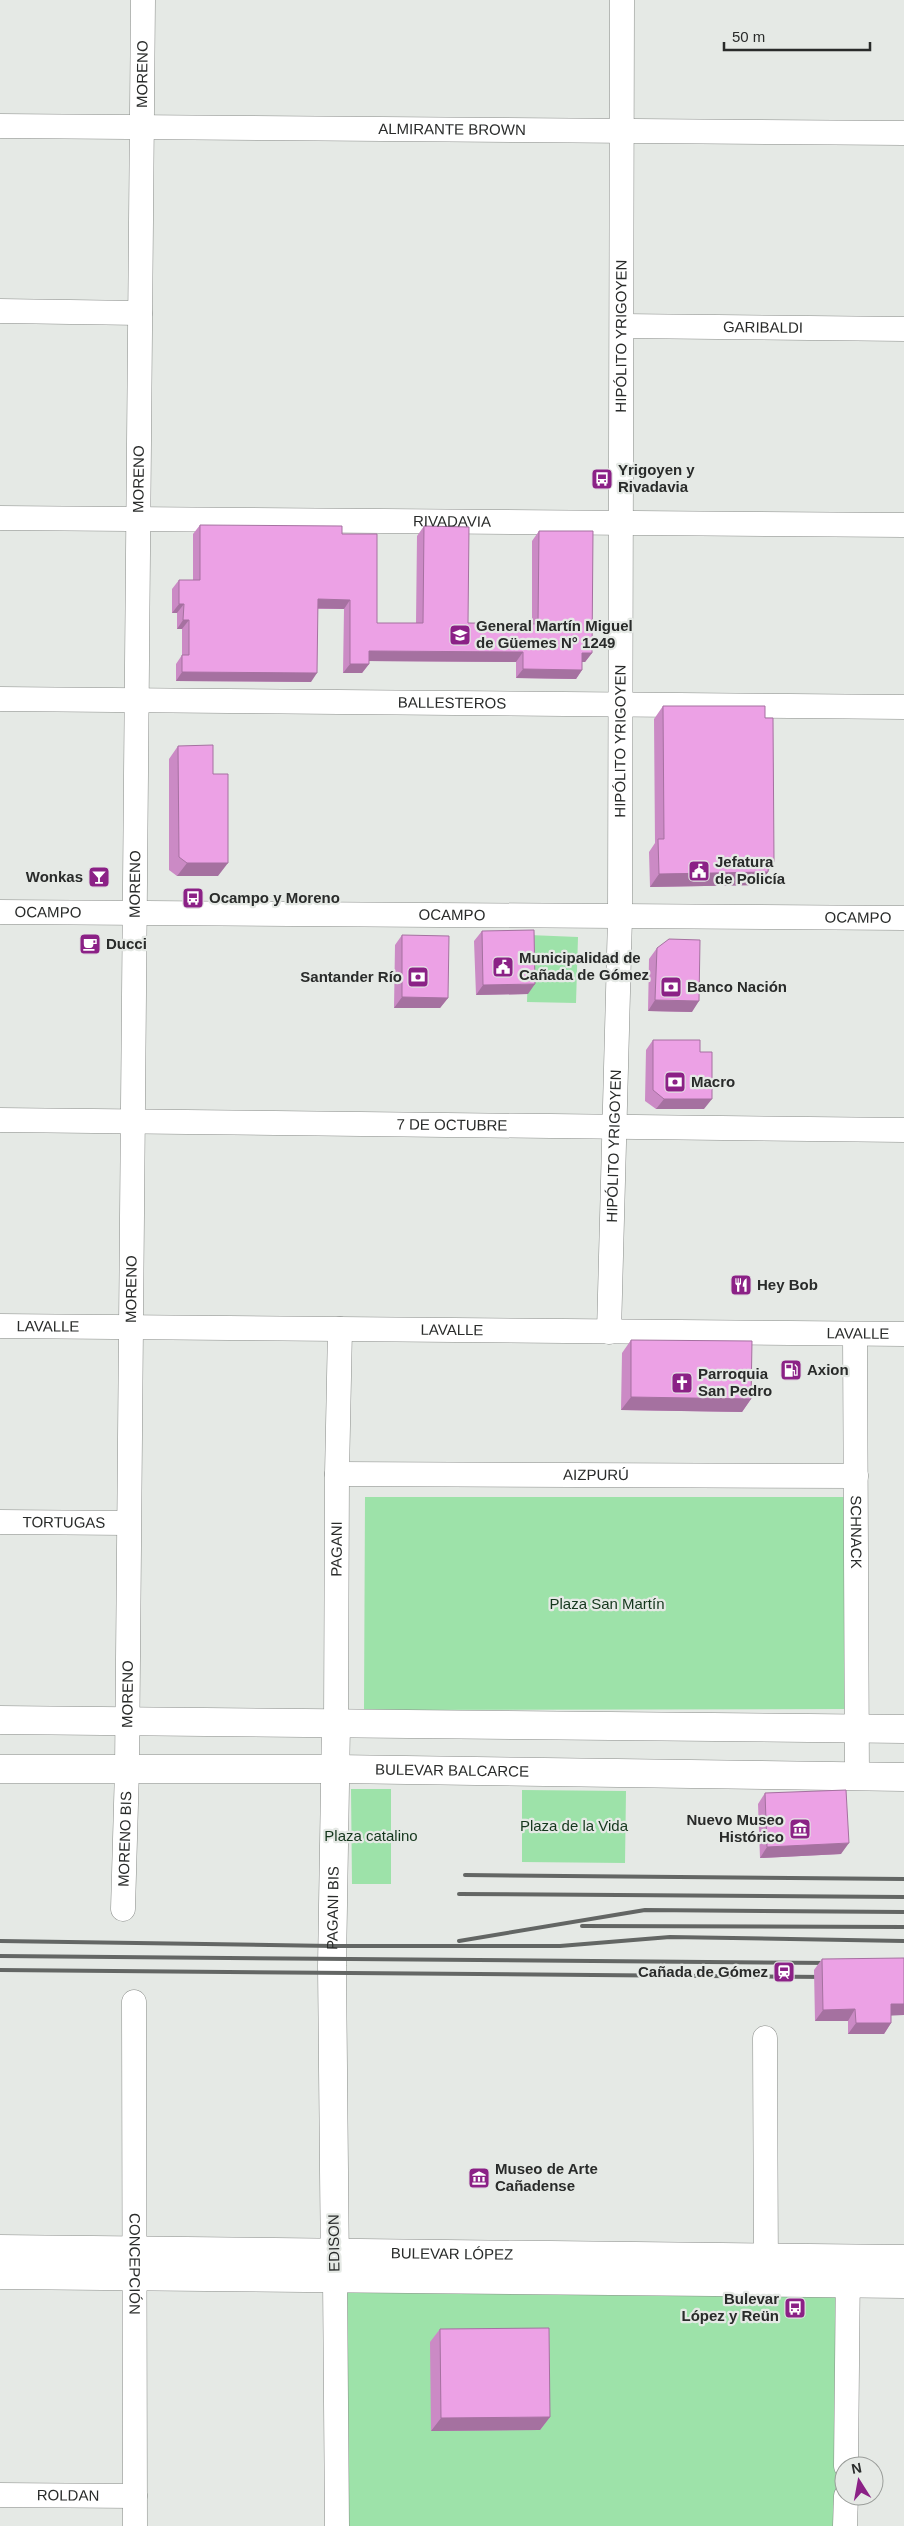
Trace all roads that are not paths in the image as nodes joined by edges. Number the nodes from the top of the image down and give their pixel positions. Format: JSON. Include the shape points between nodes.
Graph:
{"nodes":[{"id":1,"x":143,"y":0,"type":"edge"},
{"id":2,"x":622,"y":0,"type":"edge"},
{"id":3,"x":0,"y":126,"type":"edge"},
{"id":4,"x":142,"y":126,"type":"junction"},
{"id":5,"x":622,"y":130,"type":"junction"},
{"id":6,"x":904,"y":133,"type":"edge"},
{"id":7,"x":0,"y":312,"type":"edge"},
{"id":8,"x":140,"y":313,"type":"junction"},
{"id":9,"x":622,"y":326,"type":"junction"},
{"id":10,"x":904,"y":328,"type":"edge"},
{"id":11,"x":0,"y":518,"type":"edge"},
{"id":12,"x":138,"y":519,"type":"junction"},
{"id":13,"x":621,"y":523,"type":"junction"},
{"id":14,"x":904,"y":525,"type":"edge"},
{"id":15,"x":0,"y":699,"type":"edge"},
{"id":16,"x":136,"y":700,"type":"junction"},
{"id":17,"x":620,"y":704,"type":"junction"},
{"id":18,"x":904,"y":707,"type":"edge"},
{"id":19,"x":0,"y":912,"type":"edge"},
{"id":20,"x":134,"y":912,"type":"junction"},
{"id":21,"x":620,"y":917,"type":"junction"},
{"id":22,"x":904,"y":918,"type":"edge"},
{"id":23,"x":0,"y":1120,"type":"edge"},
{"id":24,"x":132,"y":1121,"type":"junction"},
{"id":25,"x":615,"y":1127,"type":"junction"},
{"id":26,"x":904,"y":1130,"type":"edge"},
{"id":27,"x":0,"y":1326,"type":"edge"},
{"id":28,"x":130,"y":1328,"type":"junction"},
{"id":29,"x":340,"y":1329,"type":"junction"},
{"id":30,"x":609,"y":1332,"type":"junction"},
{"id":31,"x":855,"y":1334,"type":"junction"},
{"id":32,"x":904,"y":1334,"type":"edge"},
{"id":33,"x":337,"y":1474,"type":"junction"},
{"id":34,"x":856,"y":1476,"type":"junction"},
{"id":35,"x":0,"y":1522,"type":"edge"},
{"id":36,"x":128,"y":1522,"type":"junction"},
{"id":37,"x":0,"y":1720,"type":"edge"},
{"id":38,"x":126,"y":1722,"type":"junction"},
{"id":39,"x":336,"y":1724,"type":"junction"},
{"id":40,"x":858,"y":1728,"type":"junction"},
{"id":41,"x":904,"y":1729,"type":"edge"},
{"id":42,"x":336,"y":1768,"type":"junction"},
{"id":43,"x":0,"y":1769,"type":"edge"},
{"id":44,"x":126,"y":1769,"type":"junction"},
{"id":45,"x":857,"y":1776,"type":"junction"},
{"id":46,"x":904,"y":1777,"type":"edge"},
{"id":47,"x":123,"y":1909,"type":"dead end"},
{"id":48,"x":332,"y":1959,"type":"joint"},
{"id":49,"x":134,"y":2002,"type":"dead end"},
{"id":50,"x":765,"y":2038,"type":"dead end"},
{"id":51,"x":0,"y":2249,"type":"edge"},
{"id":52,"x":904,"y":2259,"type":"edge"},
{"id":53,"x":135,"y":2264,"type":"junction"},
{"id":54,"x":334,"y":2266,"type":"junction"},
{"id":55,"x":766,"y":2270,"type":"junction"},
{"id":56,"x":848,"y":2271,"type":"junction"},
{"id":57,"x":0,"y":2275,"type":"edge"},
{"id":58,"x":904,"y":2284,"type":"edge"},
{"id":59,"x":846,"y":2456,"type":"edge"},
{"id":60,"x":0,"y":2495,"type":"edge"},
{"id":61,"x":135,"y":2496,"type":"junction"},
{"id":62,"x":846,"y":2506,"type":"edge"},
{"id":63,"x":135,"y":2526,"type":"edge"},
{"id":64,"x":337,"y":2526,"type":"edge"},
{"id":65,"x":845,"y":2526,"type":"edge"}],
"edges":[{"from":1,"to":4,"type":"street","name":"MORENO"},
{"from":2,"to":5,"type":"street","name":"HIPÓLITO YRIGOYEN"},
{"from":3,"to":4,"type":"street","name":"ALMIRANTE BROWN"},
{"from":4,"to":5,"type":"street","name":"ALMIRANTE BROWN"},
{"from":4,"to":8,"type":"street","name":"MORENO"},
{"from":5,"to":6,"type":"street","name":"ALMIRANTE BROWN"},
{"from":5,"to":9,"type":"street","name":"HIPÓLITO YRIGOYEN"},
{"from":7,"to":8,"type":"street"},
{"from":8,"to":12,"type":"street","name":"MORENO"},
{"from":9,"to":10,"type":"street","name":"GARIBALDI"},
{"from":9,"to":13,"type":"street","name":"HIPÓLITO YRIGOYEN"},
{"from":11,"to":12,"type":"street","name":"RIVADAVIA"},
{"from":12,"to":13,"type":"street","name":"RIVADAVIA"},
{"from":12,"to":16,"type":"street","name":"MORENO"},
{"from":13,"to":14,"type":"street","name":"RIVADAVIA"},
{"from":13,"to":17,"type":"street","name":"HIPÓLITO YRIGOYEN"},
{"from":15,"to":16,"type":"street","name":"BALLESTEROS"},
{"from":16,"to":17,"type":"street","name":"BALLESTEROS"},
{"from":16,"to":20,"type":"street","name":"MORENO"},
{"from":17,"to":18,"type":"street","name":"BALLESTEROS"},
{"from":17,"to":21,"type":"street","name":"HIPÓLITO YRIGOYEN"},
{"from":19,"to":20,"type":"street","name":"OCAMPO"},
{"from":20,"to":21,"type":"street","name":"OCAMPO"},
{"from":20,"to":24,"type":"street","name":"MORENO"},
{"from":21,"to":22,"type":"street","name":"OCAMPO"},
{"from":21,"to":25,"type":"street","name":"HIPÓLITO YRIGOYEN"},
{"from":23,"to":24,"type":"street","name":"7 DE OCTUBRE"},
{"from":24,"to":25,"type":"street","name":"7 DE OCTUBRE"},
{"from":24,"to":28,"type":"street","name":"MORENO"},
{"from":25,"to":26,"type":"street","name":"7 DE OCTUBRE"},
{"from":25,"to":30,"type":"street","name":"HIPÓLITO YRIGOYEN"},
{"from":27,"to":28,"type":"street","name":"LAVALLE"},
{"from":28,"to":29,"type":"street","name":"LAVALLE"},
{"from":28,"to":36,"type":"street","name":"MORENO"},
{"from":29,"to":30,"type":"street","name":"LAVALLE"},
{"from":29,"to":33,"type":"street","name":"PAGANI"},
{"from":30,"to":31,"type":"street","name":"LAVALLE"},
{"from":31,"to":32,"type":"street","name":"LAVALLE"},
{"from":31,"to":34,"type":"street","name":"SCHNACK"},
{"from":33,"to":34,"type":"street","name":"AIZPURÚ"},
{"from":33,"to":39,"type":"street","name":"PAGANI"},
{"from":34,"to":40,"type":"street","name":"SCHNACK"},
{"from":35,"to":36,"type":"street","name":"TORTUGAS"},
{"from":36,"to":38,"type":"street","name":"MORENO"},
{"from":37,"to":38,"type":"main road"},
{"from":38,"to":39,"type":"main road"},
{"from":38,"to":44,"type":"street","name":"MORENO"},
{"from":39,"to":40,"type":"main road"},
{"from":39,"to":42,"type":"main road","name":"PAGANI"},
{"from":40,"to":41,"type":"main road"},
{"from":40,"to":45,"type":"street","name":"SCHNACK"},
{"from":42,"to":44,"type":"main road","name":"BULEVAR BALCARCE"},
{"from":42,"to":45,"type":"main road","name":"BULEVAR BALCARCE"},
{"from":42,"to":48,"type":"main road","name":"PAGANI BIS"},
{"from":43,"to":44,"type":"main road","name":"BULEVAR BALCARCE"},
{"from":44,"to":47,"type":"street","name":"MORENO BIS"},
{"from":45,"to":46,"type":"main road","name":"BULEVAR BALCARCE"},
{"from":48,"to":54,"type":"main road","name":"EDISON"},
{"from":49,"to":53,"type":"street","name":"CONCEPCIÓN"},
{"from":50,"to":55,"type":"street"},
{"from":51,"to":53,"type":"main road","name":"BULEVAR LÓPEZ"},
{"from":52,"to":56,"type":"main road","name":"BULEVAR LÓPEZ"},
{"from":53,"to":54,"type":"main road","name":"BULEVAR LÓPEZ"},
{"from":53,"to":57,"type":"main road","name":"BULEVAR LÓPEZ"},
{"from":53,"to":61,"type":"street","name":"CONCEPCIÓN"},
{"from":54,"to":55,"type":"main road","name":"BULEVAR LÓPEZ"},
{"from":54,"to":64,"type":"street","name":"EDISON"},
{"from":55,"to":56,"type":"main road","name":"BULEVAR LÓPEZ"},
{"from":56,"to":58,"type":"main road","name":"BULEVAR LÓPEZ"},
{"from":56,"to":59,"type":"street"},
{"from":60,"to":61,"type":"street","name":"ROLDAN"},
{"from":61,"to":63,"type":"street","name":"CONCEPCIÓN"},
{"from":62,"to":65,"type":"street"}]}
